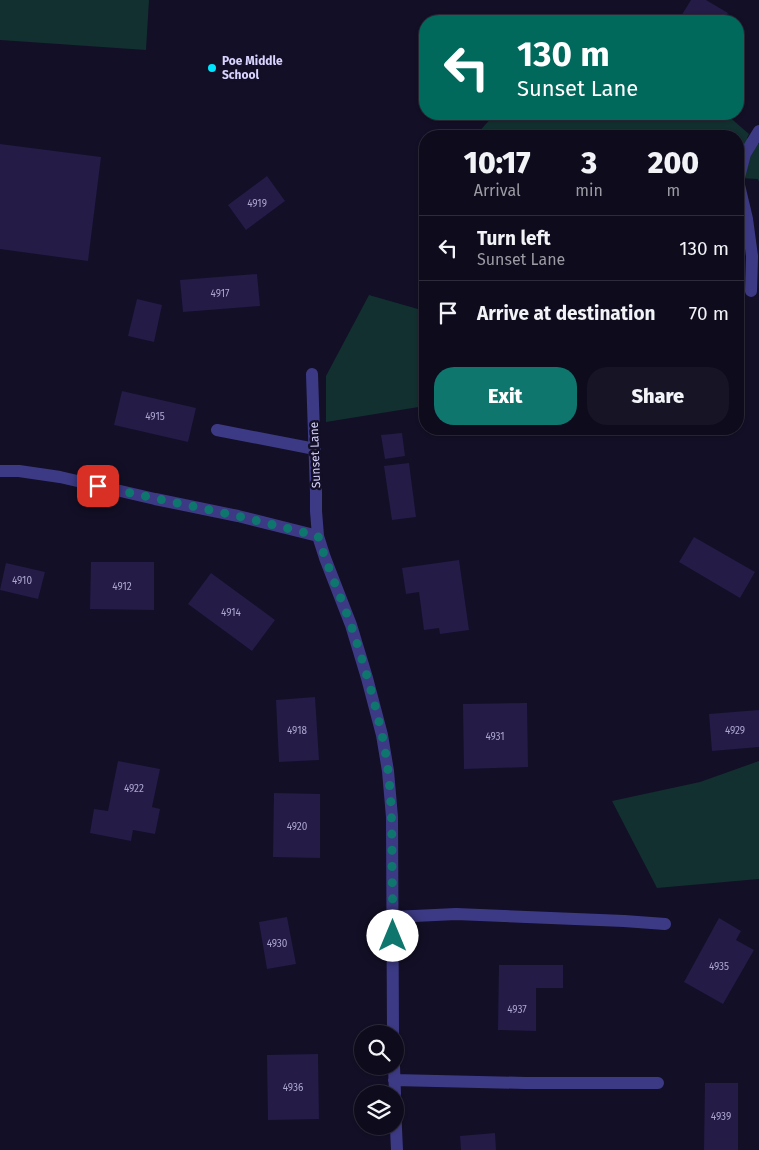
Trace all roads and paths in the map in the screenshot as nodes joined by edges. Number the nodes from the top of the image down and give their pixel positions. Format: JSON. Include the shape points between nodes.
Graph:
{"nodes":[{"id":1,"x":759,"y":131,"type":"edge"},
{"id":2,"x":744,"y":158,"type":"edge"},
{"id":3,"x":744,"y":206,"type":"edge"},
{"id":4,"x":752,"y":291,"type":"dead end"},
{"id":5,"x":312,"y":374,"type":"dead end"},
{"id":6,"x":216,"y":430,"type":"dead end"},
{"id":7,"x":315,"y":449,"type":"junction"},
{"id":8,"x":0,"y":471,"type":"edge"},
{"id":9,"x":318,"y":536,"type":"junction"},
{"id":10,"x":393,"y":917,"type":"junction"},
{"id":11,"x":665,"y":924,"type":"dead end"},
{"id":12,"x":393,"y":1025,"type":"edge"},
{"id":13,"x":394,"y":1075,"type":"edge"},
{"id":14,"x":394,"y":1080,"type":"junction"},
{"id":15,"x":658,"y":1083,"type":"dead end"},
{"id":16,"x":394,"y":1085,"type":"edge"},
{"id":17,"x":396,"y":1135,"type":"edge"},
{"id":18,"x":396,"y":1150,"type":"edge"}],
"edges":[{"from":1,"to":2,"type":"street"},
{"from":3,"to":4,"type":"street","via":[[752,256]]},
{"from":5,"to":7,"type":"street","name":"Sunset Lane"},
{"from":6,"to":7,"type":"street"},
{"from":7,"to":9,"type":"street","name":"Sunset Lane"},
{"from":8,"to":9,"type":"street","via":[[60,477]]},
{"from":9,"to":10,"type":"street","name":"Sunset Lane","via":[[351,625],[382,735],[392,817]]},
{"from":10,"to":11,"type":"street","via":[[456,914]]},
{"from":10,"to":12,"type":"street","name":"Sunset Lane"},
{"from":13,"to":14,"type":"street"},
{"from":14,"to":15,"type":"street"},
{"from":14,"to":16,"type":"street"},
{"from":17,"to":18,"type":"street"}]}
